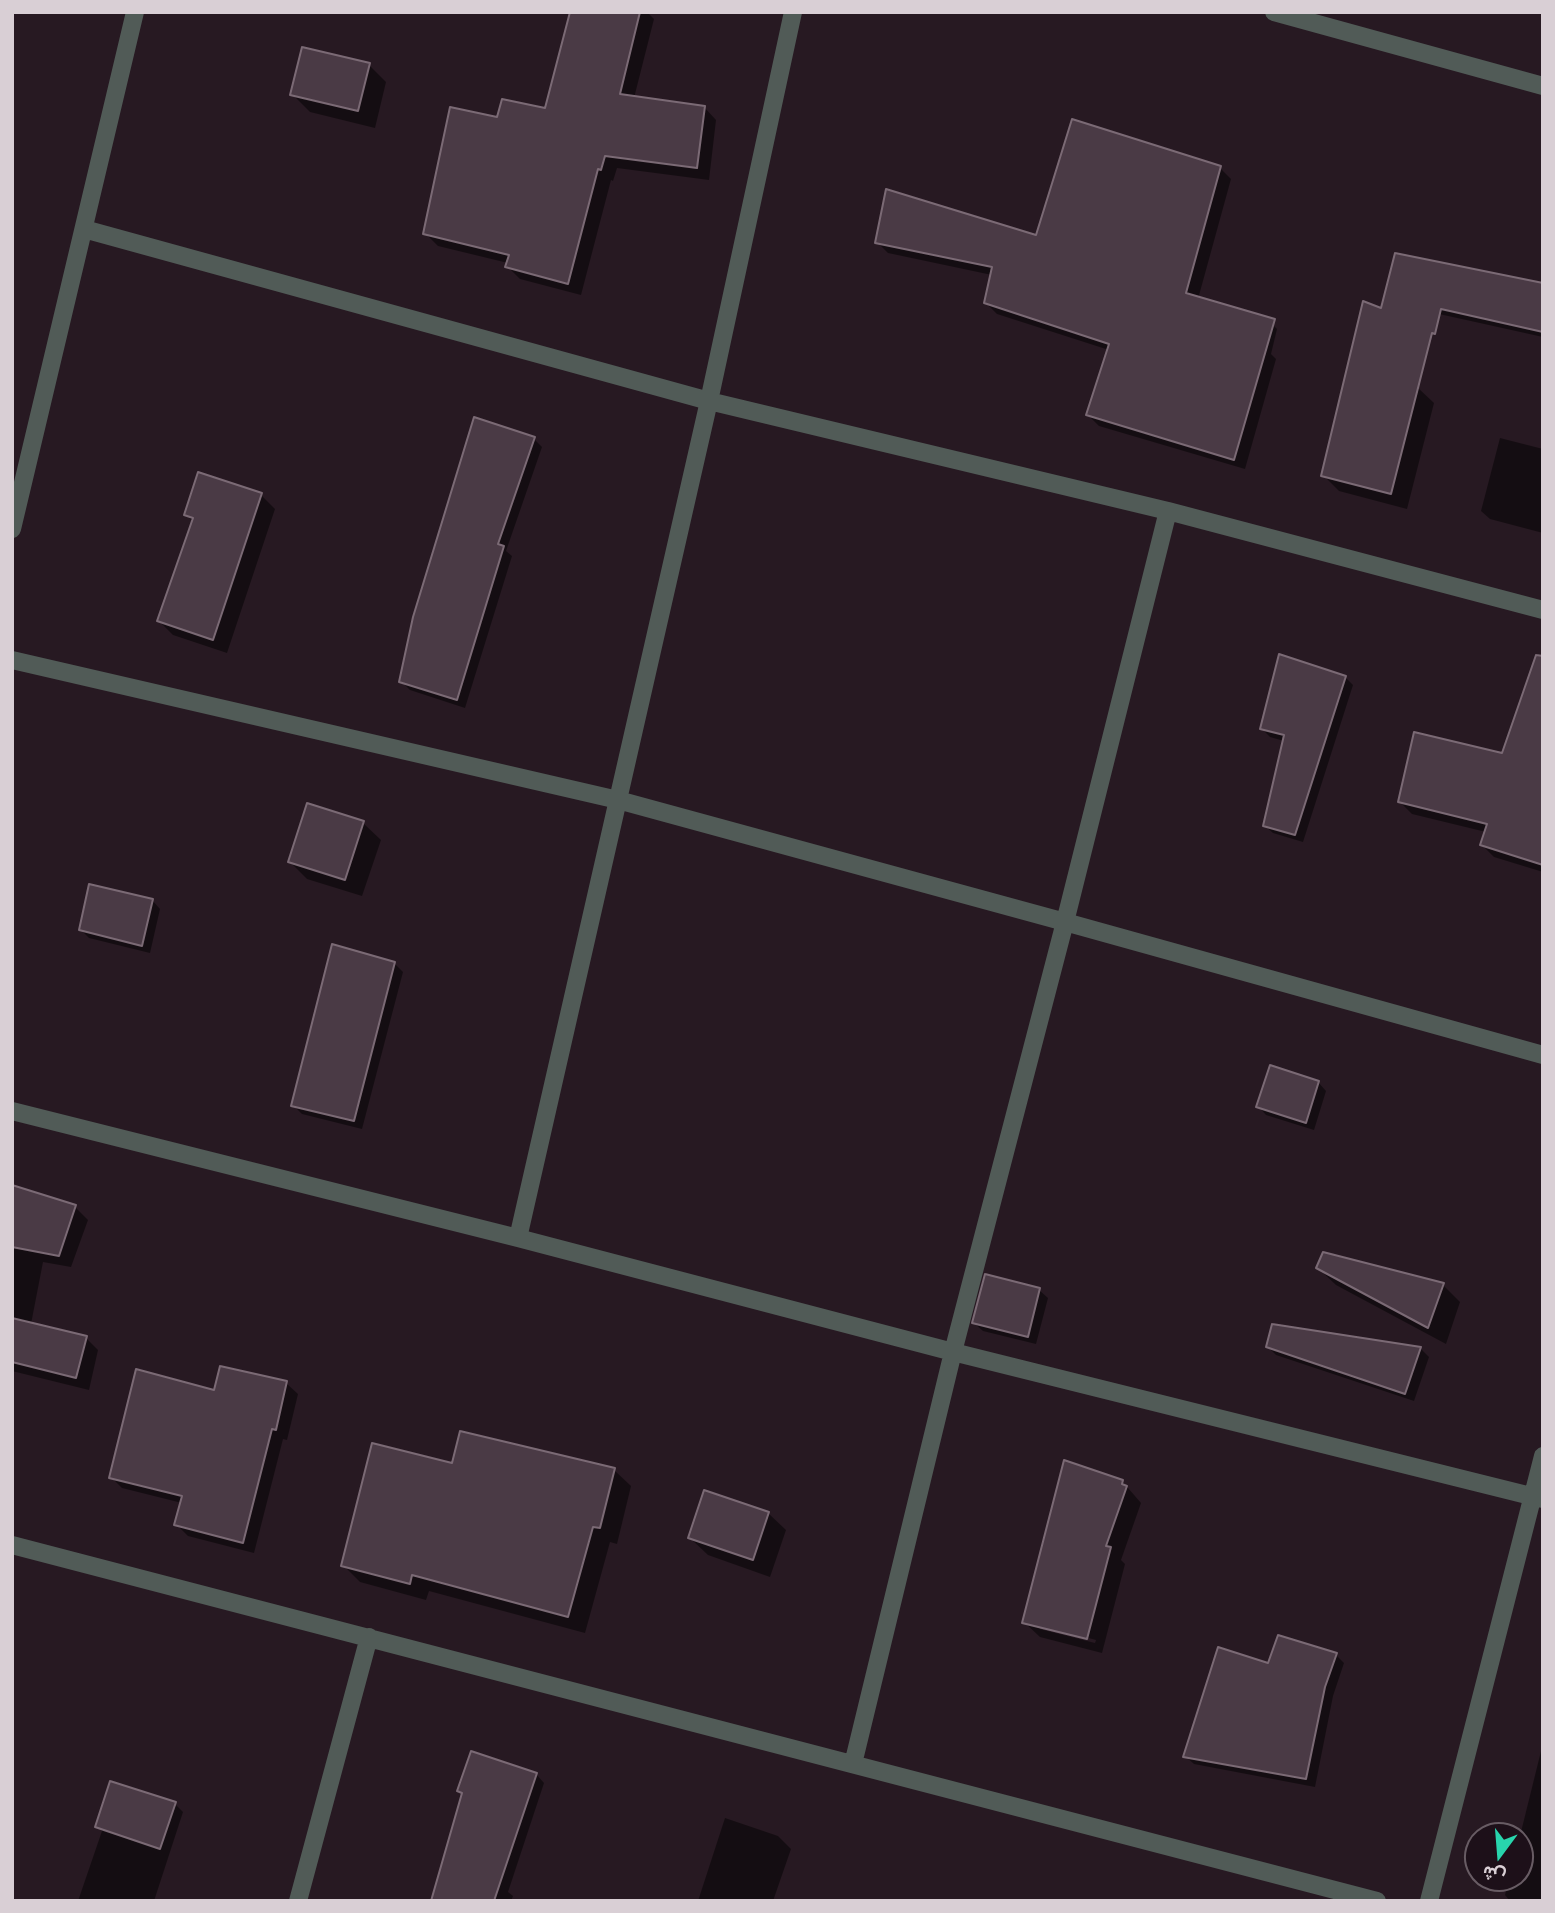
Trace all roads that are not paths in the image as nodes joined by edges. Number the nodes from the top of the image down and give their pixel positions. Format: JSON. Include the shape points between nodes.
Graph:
{"nodes":[{"id":1,"x":135,"y":12,"type":"edge"},
{"id":2,"x":793,"y":12,"type":"edge"},
{"id":3,"x":1274,"y":12,"type":"edge"},
{"id":4,"x":1311,"y":17,"type":"edge"},
{"id":5,"x":1543,"y":86,"type":"edge"},
{"id":6,"x":84,"y":229,"type":"junction"},
{"id":7,"x":709,"y":401,"type":"junction"},
{"id":8,"x":1167,"y":511,"type":"junction"},
{"id":9,"x":12,"y":529,"type":"edge"},
{"id":10,"x":1543,"y":610,"type":"edge"},
{"id":11,"x":12,"y":660,"type":"edge"},
{"id":12,"x":618,"y":800,"type":"junction"},
{"id":13,"x":1065,"y":922,"type":"junction"},
{"id":14,"x":1543,"y":1055,"type":"edge"},
{"id":15,"x":12,"y":1111,"type":"edge"},
{"id":16,"x":518,"y":1238,"type":"junction"},
{"id":17,"x":953,"y":1352,"type":"junction"},
{"id":18,"x":1543,"y":1456,"type":"edge"},
{"id":19,"x":1538,"y":1497,"type":"edge"},
{"id":20,"x":12,"y":1545,"type":"edge"},
{"id":21,"x":369,"y":1637,"type":"junction"},
{"id":22,"x":853,"y":1764,"type":"junction"},
{"id":23,"x":298,"y":1901,"type":"edge"},
{"id":24,"x":1377,"y":1901,"type":"edge"},
{"id":25,"x":1429,"y":1901,"type":"edge"}],
"edges":[{"from":1,"to":6,"type":"street"},
{"from":2,"to":7,"type":"street"},
{"from":3,"to":4,"type":"street"},
{"from":4,"to":5,"type":"street"},
{"from":6,"to":7,"type":"street"},
{"from":6,"to":9,"type":"street"},
{"from":7,"to":8,"type":"street"},
{"from":7,"to":12,"type":"street"},
{"from":8,"to":10,"type":"street"},
{"from":8,"to":13,"type":"street"},
{"from":11,"to":12,"type":"street"},
{"from":12,"to":13,"type":"street"},
{"from":12,"to":16,"type":"street"},
{"from":13,"to":14,"type":"street"},
{"from":13,"to":17,"type":"street"},
{"from":15,"to":16,"type":"street"},
{"from":16,"to":17,"type":"street"},
{"from":17,"to":19,"type":"street"},
{"from":17,"to":22,"type":"street"},
{"from":18,"to":19,"type":"street"},
{"from":19,"to":25,"type":"street"},
{"from":20,"to":21,"type":"street"},
{"from":21,"to":22,"type":"street"},
{"from":21,"to":23,"type":"street"},
{"from":22,"to":24,"type":"street"}]}
